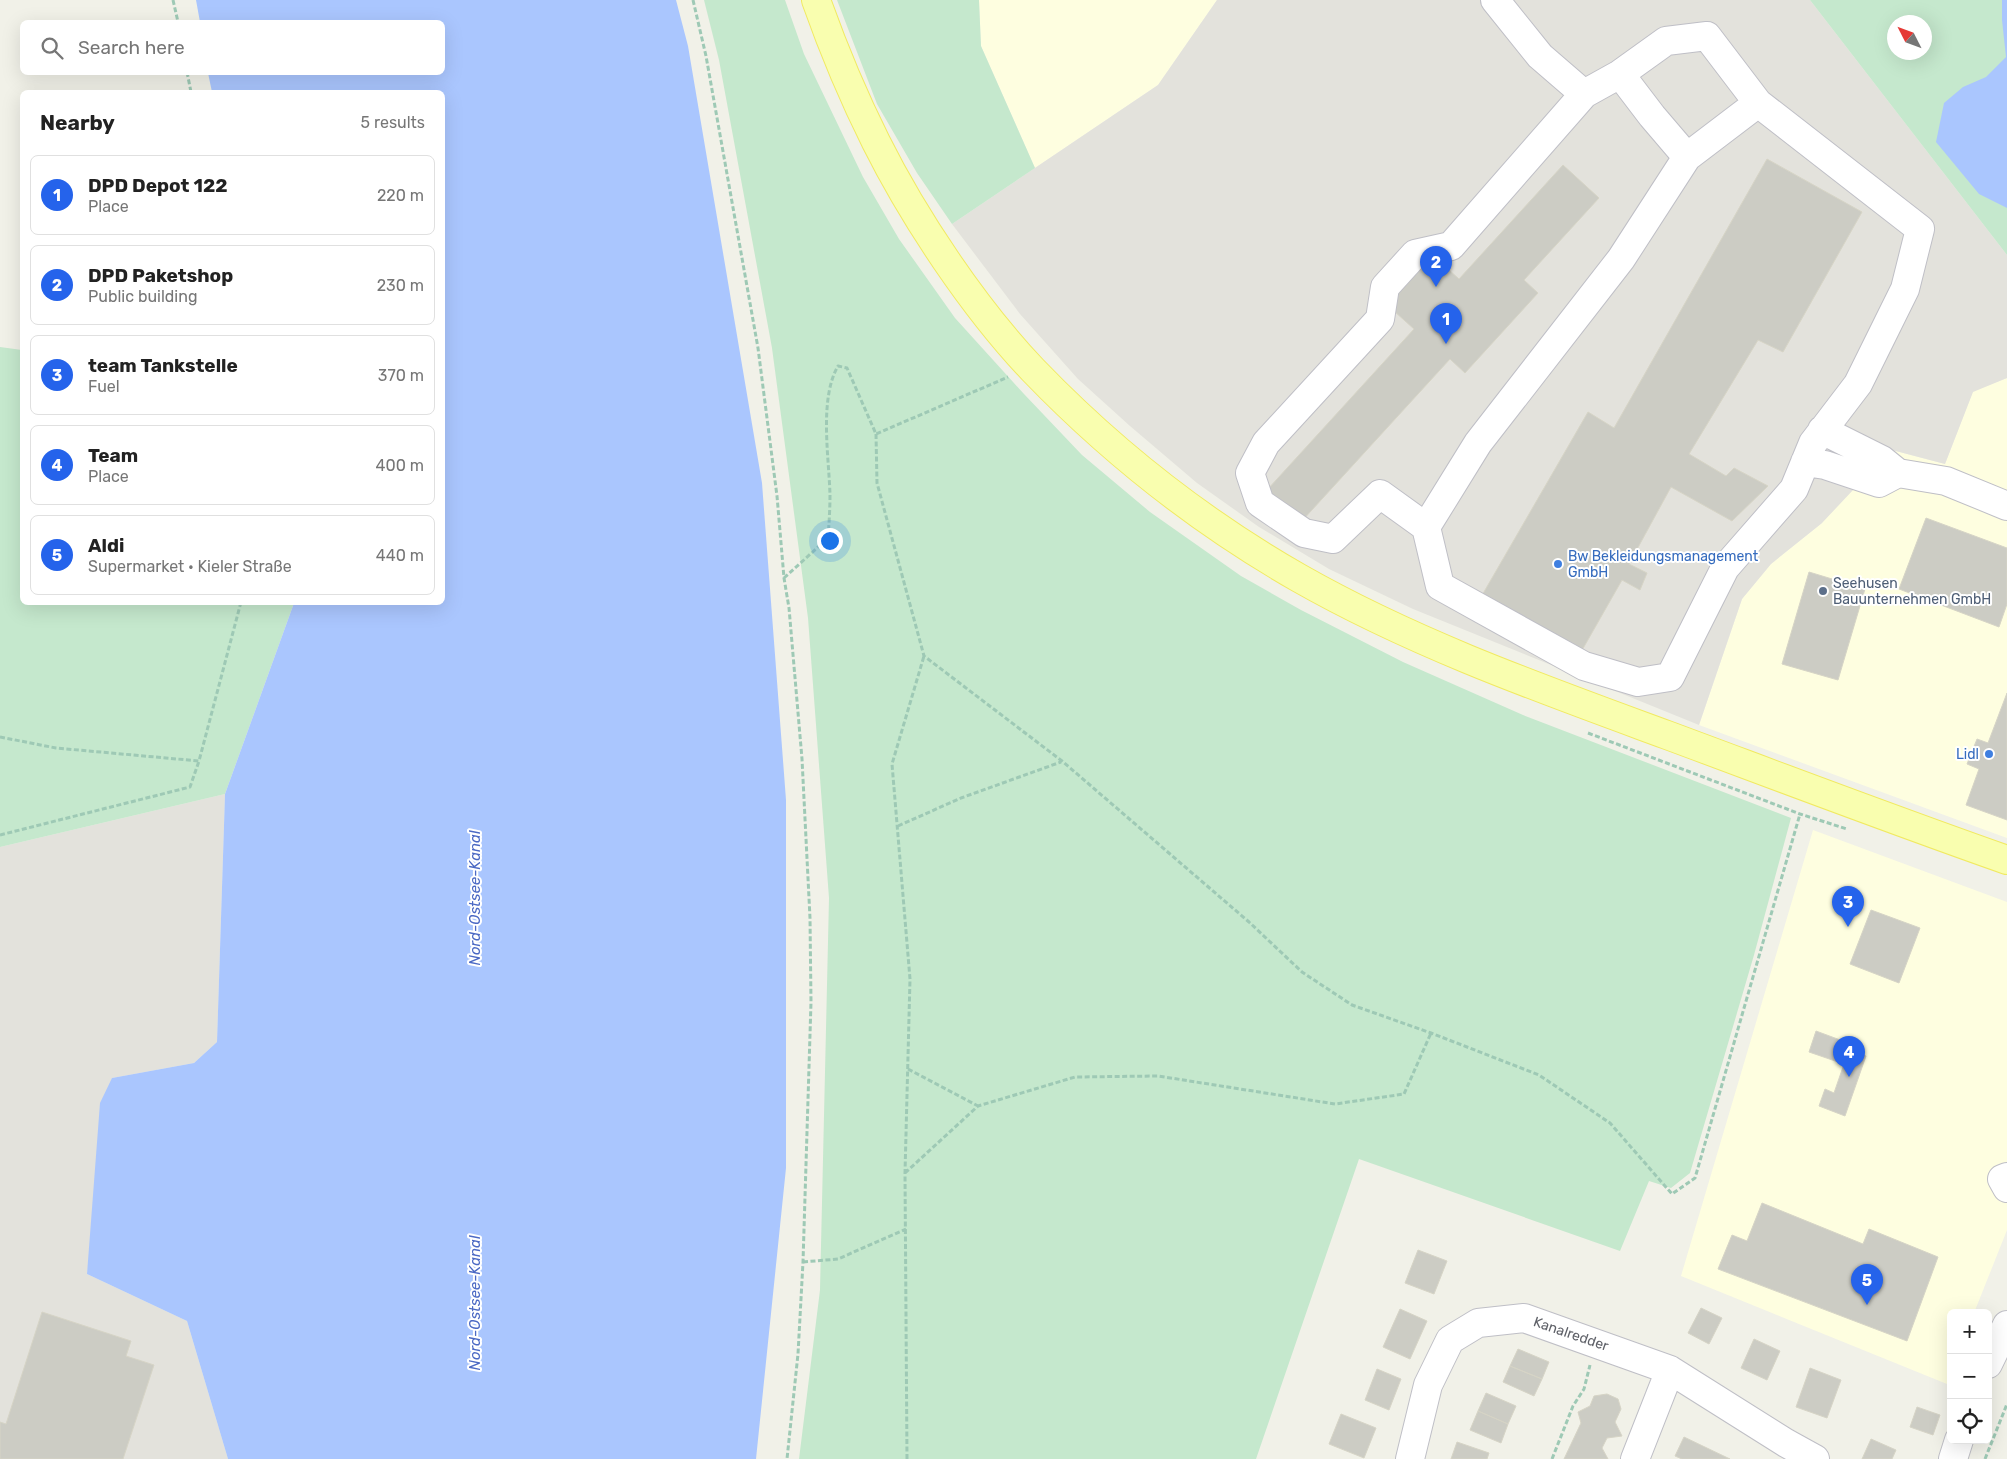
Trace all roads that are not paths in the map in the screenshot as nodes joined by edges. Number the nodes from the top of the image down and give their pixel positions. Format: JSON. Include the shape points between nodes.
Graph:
{"nodes":[{"id":1,"x":816,"y":0,"type":"edge"},
{"id":2,"x":1494,"y":0,"type":"edge"},
{"id":3,"x":1620,"y":74,"type":"junction"},
{"id":4,"x":1584,"y":94,"type":"junction"},
{"id":5,"x":1758,"y":103,"type":"junction"},
{"id":6,"x":1687,"y":158,"type":"junction"},
{"id":7,"x":1822,"y":430,"type":"junction"},
{"id":8,"x":1805,"y":462,"type":"junction"},
{"id":9,"x":1898,"y":473,"type":"junction"},
{"id":10,"x":2007,"y":506,"type":"edge"},
{"id":11,"x":1426,"y":527,"type":"junction"},
{"id":12,"x":2007,"y":860,"type":"edge"},
{"id":13,"x":2007,"y":1177,"type":"edge"},
{"id":14,"x":2007,"y":1188,"type":"edge"},
{"id":15,"x":2007,"y":1325,"type":"edge"},
{"id":16,"x":1992,"y":1356,"type":"edge"},
{"id":17,"x":1670,"y":1370,"type":"junction"},
{"id":18,"x":1958,"y":1444,"type":"edge"},
{"id":19,"x":1410,"y":1459,"type":"edge"},
{"id":20,"x":1635,"y":1459,"type":"edge"},
{"id":21,"x":1814,"y":1459,"type":"edge"},
{"id":22,"x":1953,"y":1459,"type":"edge"}],
"edges":[{"from":1,"to":12,"type":"main road","via":[[832,45],[876,142],[921,220],[965,286],[1032,369],[1150,478],[1222,531],[1300,579],[1376,618],[1485,667]]},
{"from":2,"to":4,"type":"street","via":[[1540,56]]},
{"from":3,"to":4,"type":"street"},
{"from":3,"to":5,"type":"street","via":[[1666,41],[1707,36]]},
{"from":3,"to":6,"type":"street"},
{"from":4,"to":11,"type":"street","via":[[1451,246],[1415,254],[1385,287],[1380,318],[1266,443],[1250,473],[1260,504],[1304,533],[1333,538],[1380,494]]},
{"from":5,"to":6,"type":"street"},
{"from":5,"to":7,"type":"street","via":[[1920,229],[1905,289],[1858,384]]},
{"from":6,"to":11,"type":"street","via":[[1620,259],[1478,444]]},
{"from":7,"to":8,"type":"street","via":[[1812,443]]},
{"from":7,"to":9,"type":"street","via":[[1882,460]]},
{"from":8,"to":9,"type":"street","via":[[1879,483]]},
{"from":8,"to":11,"type":"street","via":[[1794,490],[1725,568],[1670,677],[1638,682],[1584,666],[1440,586]]},
{"from":9,"to":10,"type":"street","via":[[1946,481]]},
{"from":13,"to":14,"type":"street","via":[[2002,1179]]},
{"from":15,"to":16,"type":"street"},
{"from":17,"to":19,"type":"street","name":"Kanalredder","via":[[1524,1318],[1478,1323],[1450,1340],[1428,1384]]},
{"from":17,"to":20,"type":"street"},
{"from":17,"to":21,"type":"street","name":"Kanalredder"},
{"from":18,"to":22,"type":"street"}]}
